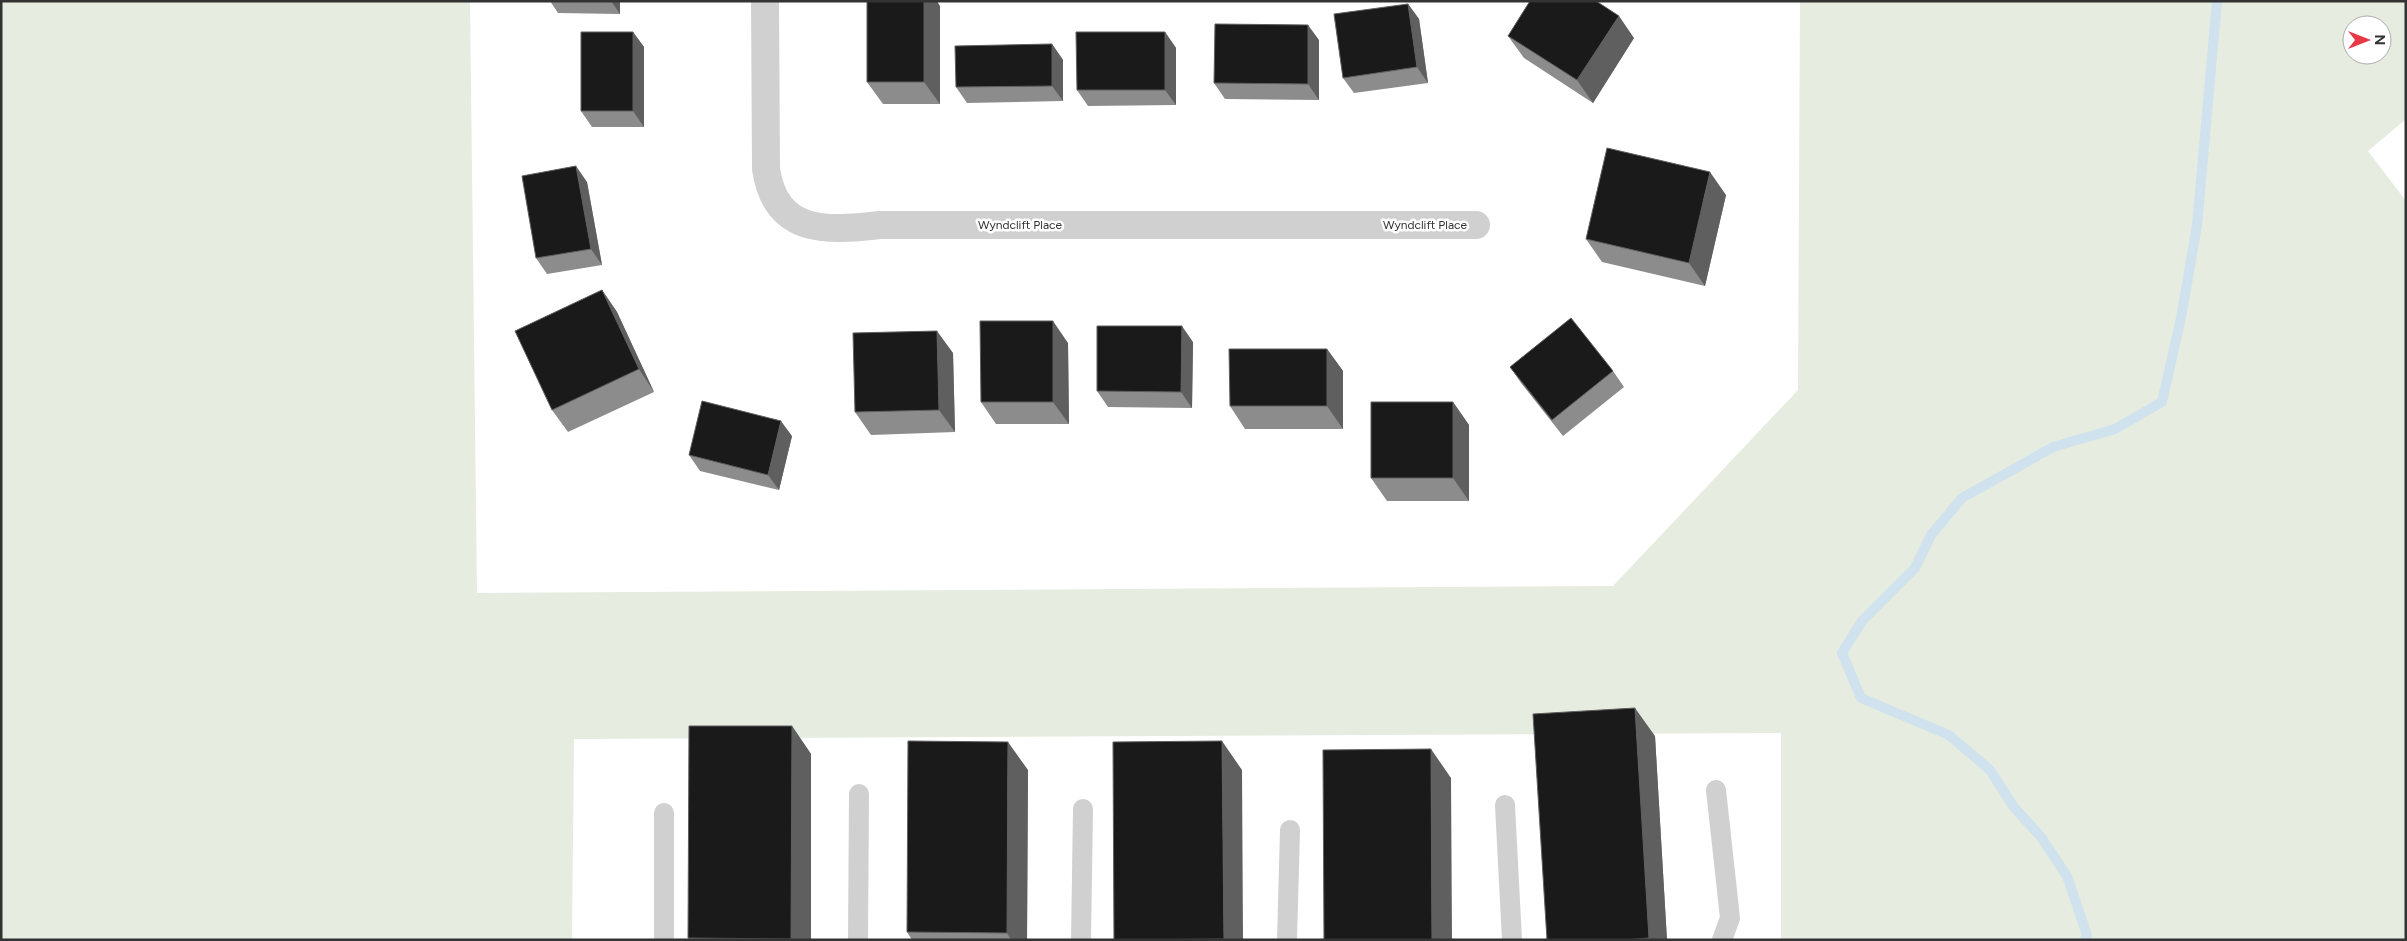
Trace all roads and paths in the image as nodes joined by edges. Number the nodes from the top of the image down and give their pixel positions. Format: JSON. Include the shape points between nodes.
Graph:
{"nodes":[{"id":1,"x":766,"y":1,"type":"edge"},
{"id":2,"x":1476,"y":226,"type":"dead end"},
{"id":3,"x":1716,"y":790,"type":"dead end"},
{"id":4,"x":859,"y":794,"type":"dead end"},
{"id":5,"x":1505,"y":805,"type":"dead end"},
{"id":6,"x":1083,"y":810,"type":"dead end"},
{"id":7,"x":664,"y":814,"type":"dead end"},
{"id":8,"x":1290,"y":830,"type":"dead end"},
{"id":9,"x":664,"y":940,"type":"edge"},
{"id":10,"x":858,"y":940,"type":"edge"},
{"id":11,"x":1081,"y":940,"type":"edge"},
{"id":12,"x":1287,"y":940,"type":"edge"},
{"id":13,"x":1512,"y":940,"type":"edge"},
{"id":14,"x":1722,"y":940,"type":"edge"}],
"edges":[{"from":1,"to":2,"type":"street","name":"Wyndclift Place","via":[[766,169],[769,188],[780,207],[797,221],[815,228]]},
{"from":3,"to":14,"type":"lane","via":[[1730,918]]},
{"from":4,"to":10,"type":"lane"},
{"from":5,"to":13,"type":"lane"},
{"from":6,"to":11,"type":"lane"},
{"from":7,"to":9,"type":"lane"},
{"from":8,"to":12,"type":"lane"}]}
